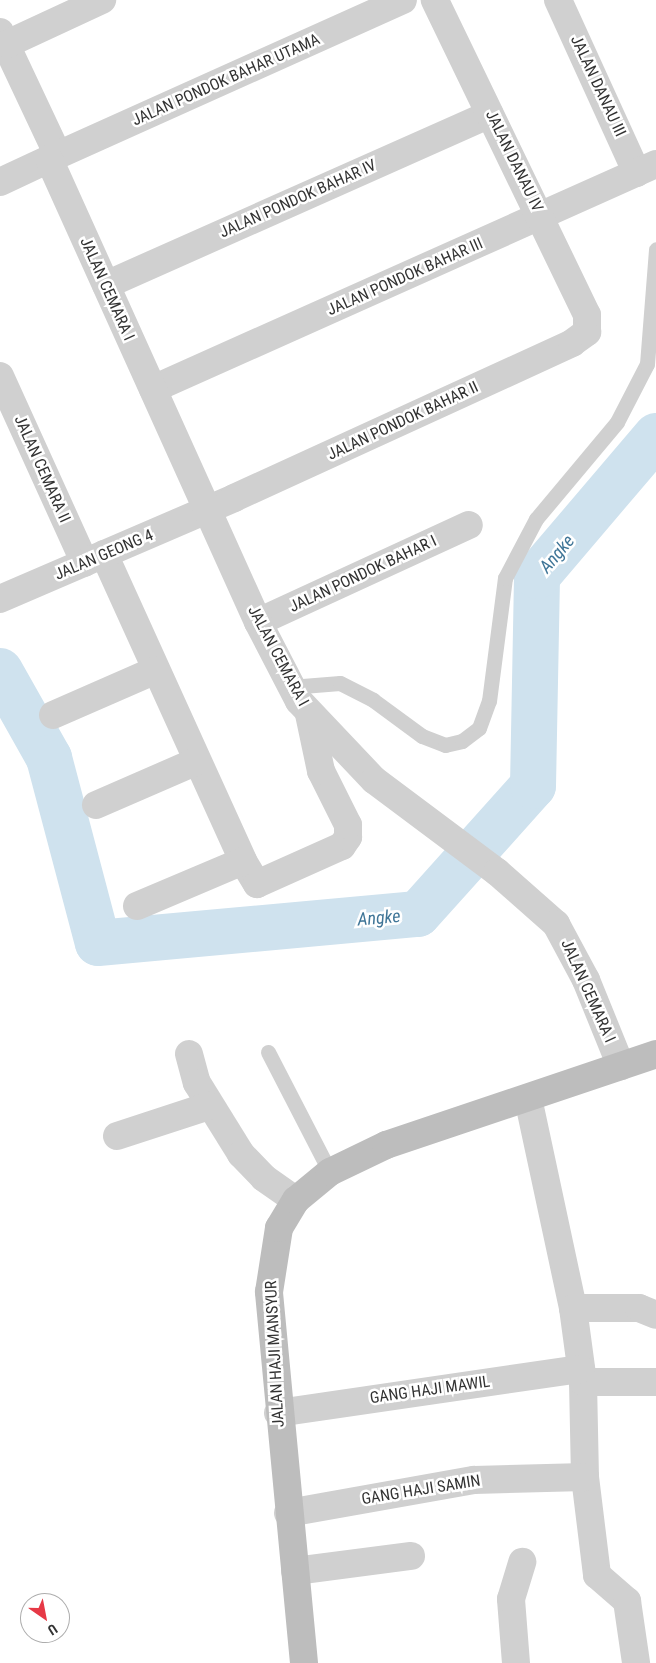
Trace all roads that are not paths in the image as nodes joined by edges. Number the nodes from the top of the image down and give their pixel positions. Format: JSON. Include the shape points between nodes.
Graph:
{"nodes":[{"id":1,"x":102,"y":0,"type":"edge"},
{"id":2,"x":404,"y":0,"type":"edge"},
{"id":3,"x":435,"y":0,"type":"edge"},
{"id":4,"x":558,"y":0,"type":"edge"},
{"id":5,"x":4,"y":38,"type":"edge"},
{"id":6,"x":490,"y":114,"type":"junction"},
{"id":7,"x":53,"y":157,"type":"junction"},
{"id":8,"x":647,"y":168,"type":"edge"},
{"id":9,"x":0,"y":182,"type":"edge"},
{"id":10,"x":541,"y":217,"type":"junction"},
{"id":11,"x":656,"y":248,"type":"edge"},
{"id":12,"x":106,"y":285,"type":"junction"},
{"id":13,"x":590,"y":323,"type":"joint"},
{"id":14,"x":0,"y":376,"type":"edge"},
{"id":15,"x":153,"y":389,"type":"junction"},
{"id":16,"x":207,"y":510,"type":"junction"},
{"id":17,"x":469,"y":525,"type":"dead end"},
{"id":18,"x":94,"y":558,"type":"junction"},
{"id":19,"x":0,"y":599,"type":"edge"},
{"id":20,"x":258,"y":622,"type":"junction"},
{"id":21,"x":156,"y":670,"type":"junction"},
{"id":22,"x":290,"y":687,"type":"junction"},
{"id":23,"x":309,"y":714,"type":"junction"},
{"id":24,"x":53,"y":715,"type":"dead end"},
{"id":25,"x":197,"y":761,"type":"junction"},
{"id":26,"x":96,"y":805,"type":"dead end"},
{"id":27,"x":243,"y":861,"type":"junction"},
{"id":28,"x":137,"y":906,"type":"dead end"},
{"id":29,"x":268,"y":1052,"type":"dead end"},
{"id":30,"x":189,"y":1054,"type":"dead end"},
{"id":31,"x":656,"y":1054,"type":"edge"},
{"id":32,"x":621,"y":1066,"type":"junction"},
{"id":33,"x":528,"y":1098,"type":"junction"},
{"id":34,"x":209,"y":1106,"type":"junction"},
{"id":35,"x":116,"y":1136,"type":"dead end"},
{"id":36,"x":330,"y":1172,"type":"junction"},
{"id":37,"x":296,"y":1200,"type":"junction"},
{"id":38,"x":573,"y":1308,"type":"junction"},
{"id":39,"x":656,"y":1315,"type":"edge"},
{"id":40,"x":582,"y":1376,"type":"junction"},
{"id":41,"x":656,"y":1382,"type":"edge"},
{"id":42,"x":278,"y":1413,"type":"junction"},
{"id":43,"x":585,"y":1477,"type":"junction"},
{"id":44,"x":288,"y":1513,"type":"junction"},
{"id":45,"x":411,"y":1556,"type":"dead end"},
{"id":46,"x":522,"y":1562,"type":"dead end"},
{"id":47,"x":295,"y":1571,"type":"junction"},
{"id":48,"x":304,"y":1663,"type":"edge"},
{"id":49,"x":516,"y":1663,"type":"edge"},
{"id":50,"x":636,"y":1663,"type":"edge"}],
"edges":[{"from":1,"to":5,"type":"street"},
{"from":2,"to":7,"type":"street","name":"JALAN PONDOK BAHAR UTAMA"},
{"from":3,"to":6,"type":"street","name":"JALAN DANAU IV"},
{"from":4,"to":8,"type":"street","name":"JALAN DANAU III"},
{"from":5,"to":7,"type":"street","name":"JALAN CEMARA I"},
{"from":6,"to":10,"type":"street","name":"JALAN DANAU IV"},
{"from":6,"to":12,"type":"street","name":"JALAN PONDOK BAHAR IV"},
{"from":7,"to":9,"type":"street","name":"JALAN PONDOK BAHAR UTAMA"},
{"from":7,"to":12,"type":"street","name":"JALAN CEMARA I"},
{"from":8,"to":10,"type":"street","name":"JALAN PONDOK BAHAR III"},
{"from":10,"to":13,"type":"street","name":"JALAN DANAU IV"},
{"from":10,"to":15,"type":"street","name":"JALAN PONDOK BAHAR III"},
{"from":11,"to":22,"type":"lane","via":[[647,364],[616,422],[536,519],[505,578],[489,701],[479,728],[462,741],[445,744],[422,736],[373,700],[340,683]]},
{"from":12,"to":15,"type":"street","name":"JALAN CEMARA I"},
{"from":13,"to":16,"type":"street","name":"JALAN PONDOK BAHAR II","via":[[587,332],[572,343]]},
{"from":14,"to":18,"type":"street","name":"JALAN CEMARA II"},
{"from":15,"to":16,"type":"street","name":"JALAN CEMARA I"},
{"from":16,"to":18,"type":"street","name":"JALAN GEONG 4"},
{"from":16,"to":20,"type":"street","name":"JALAN CEMARA I"},
{"from":17,"to":20,"type":"street","name":"JALAN PONDOK BAHAR I"},
{"from":18,"to":19,"type":"street","name":"JALAN GEONG 4"},
{"from":18,"to":21,"type":"street","name":"JALAN CEMARA II"},
{"from":20,"to":22,"type":"street","name":"JALAN CEMARA I"},
{"from":21,"to":24,"type":"street"},
{"from":21,"to":25,"type":"street","name":"JALAN CEMARA II"},
{"from":22,"to":23,"type":"street","name":"JALAN CEMARA I"},
{"from":23,"to":27,"type":"street","name":"JALAN CEMARA II","via":[[321,770],[348,825],[348,837],[342,846],[267,883],[257,884]]},
{"from":23,"to":32,"type":"street","name":"JALAN CEMARA I","via":[[347,756],[497,872],[561,932]]},
{"from":25,"to":26,"type":"street"},
{"from":25,"to":27,"type":"street","name":"JALAN CEMARA II"},
{"from":27,"to":28,"type":"street"},
{"from":29,"to":36,"type":"lane"},
{"from":30,"to":34,"type":"street"},
{"from":31,"to":32,"type":"main road","name":"JALAN HAJI MANSYUR"},
{"from":32,"to":33,"type":"main road","name":"JALAN HAJI MANSYUR"},
{"from":33,"to":36,"type":"main road","name":"JALAN HAJI MANSYUR","via":[[386,1146]]},
{"from":33,"to":38,"type":"street"},
{"from":34,"to":35,"type":"street"},
{"from":34,"to":37,"type":"street","via":[[241,1154],[264,1178]]},
{"from":36,"to":37,"type":"main road","name":"JALAN HAJI MANSYUR"},
{"from":37,"to":42,"type":"main road","name":"JALAN HAJI MANSYUR","via":[[279,1228],[269,1292]]},
{"from":38,"to":39,"type":"street","via":[[639,1308]]},
{"from":38,"to":40,"type":"street"},
{"from":40,"to":41,"type":"street","name":"GANG HAJI MAWIL"},
{"from":40,"to":42,"type":"street","name":"GANG HAJI MAWIL"},
{"from":40,"to":43,"type":"street"},
{"from":42,"to":44,"type":"main road","name":"JALAN HAJI MANSYUR"},
{"from":43,"to":44,"type":"street","name":"GANG HAJI SAMIN","via":[[474,1480]]},
{"from":43,"to":50,"type":"street","via":[[597,1575],[627,1600]]},
{"from":44,"to":47,"type":"main road","name":"JALAN HAJI MANSYUR"},
{"from":45,"to":47,"type":"street"},
{"from":46,"to":49,"type":"street","via":[[511,1599]]},
{"from":47,"to":48,"type":"main road","name":"JALAN HAJI MANSYUR"}]}
